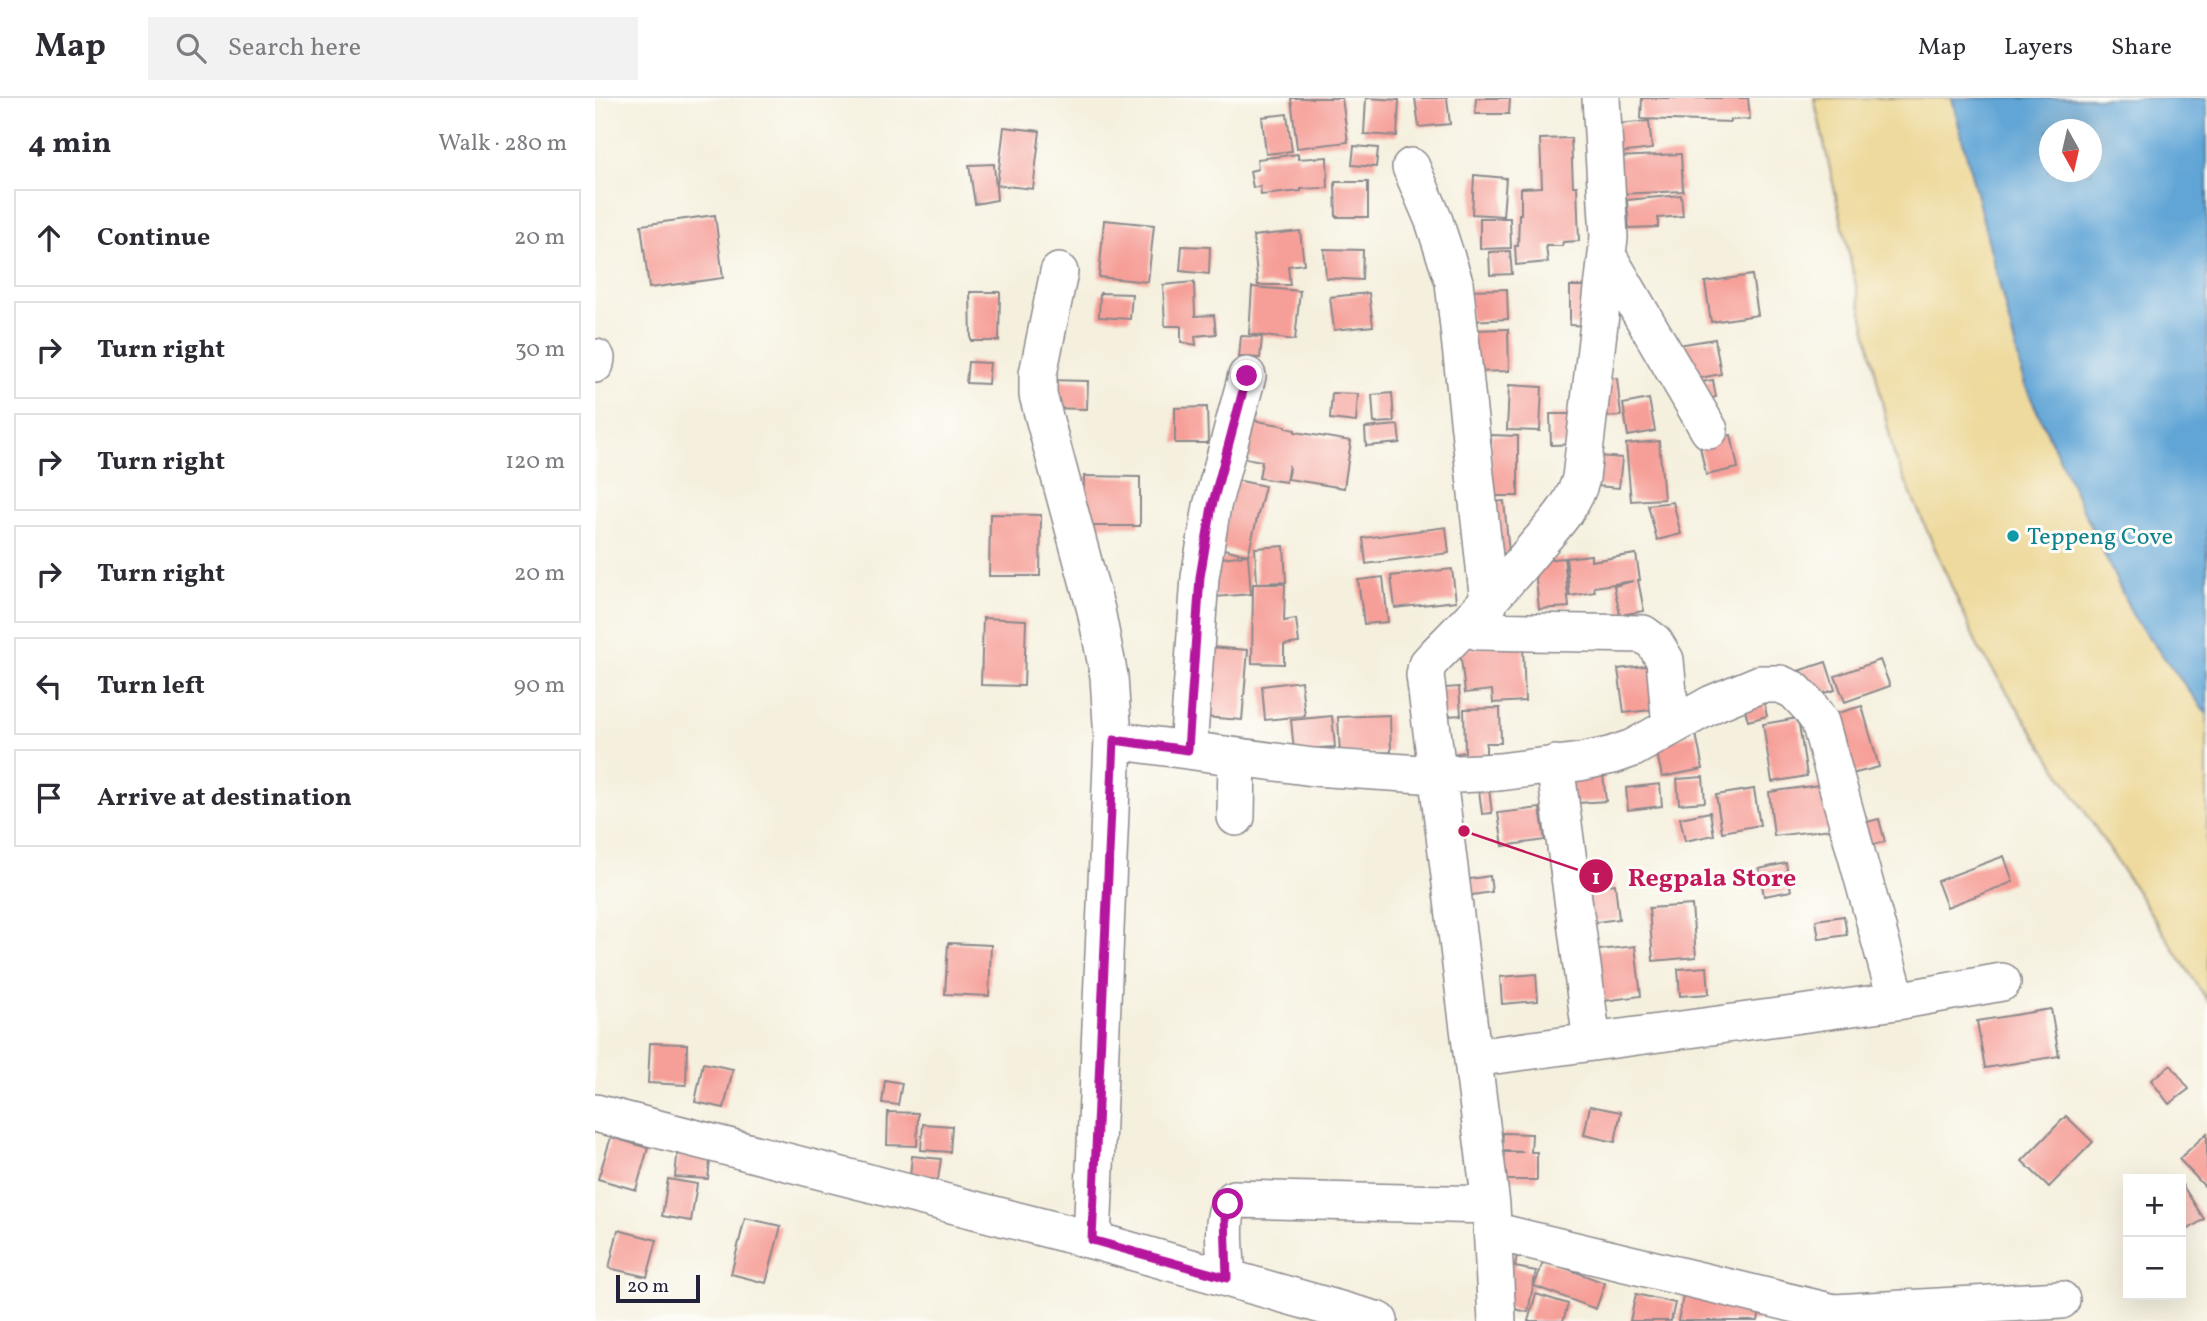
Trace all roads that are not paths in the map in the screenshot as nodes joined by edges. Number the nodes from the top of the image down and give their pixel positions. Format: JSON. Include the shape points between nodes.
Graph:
{"nodes":[{"id":1,"x":1601,"y":98,"type":"edge"},
{"id":2,"x":1411,"y":167,"type":"dead end"},
{"id":3,"x":1608,"y":257,"type":"junction"},
{"id":4,"x":1059,"y":272,"type":"dead end"},
{"id":5,"x":1247,"y":376,"type":"dead end"},
{"id":6,"x":1709,"y":430,"type":"dead end"},
{"id":7,"x":1477,"y":615,"type":"junction"},
{"id":8,"x":1671,"y":727,"type":"junction"},
{"id":9,"x":1114,"y":740,"type":"junction"},
{"id":10,"x":1188,"y":750,"type":"junction"},
{"id":11,"x":1237,"y":757,"type":"junction"},
{"id":12,"x":1555,"y":764,"type":"junction"},
{"id":13,"x":1437,"y":775,"type":"junction"},
{"id":14,"x":1236,"y":817,"type":"dead end"},
{"id":15,"x":2003,"y":982,"type":"dead end"},
{"id":16,"x":1897,"y":1001,"type":"junction"},
{"id":17,"x":1592,"y":1042,"type":"junction"},
{"id":18,"x":1473,"y":1058,"type":"junction"},
{"id":19,"x":595,"y":1113,"type":"edge"},
{"id":20,"x":1492,"y":1218,"type":"junction"},
{"id":21,"x":1092,"y":1240,"type":"junction"},
{"id":22,"x":1227,"y":1278,"type":"junction"},
{"id":23,"x":2061,"y":1300,"type":"dead end"},
{"id":24,"x":1379,"y":1321,"type":"edge"},
{"id":25,"x":1497,"y":1321,"type":"edge"}],
"edges":[{"from":1,"to":3,"type":"street"},
{"from":2,"to":7,"type":"street","via":[[1454,282]]},
{"from":3,"to":6,"type":"street"},
{"from":3,"to":7,"type":"street","via":[[1576,494]]},
{"from":4,"to":9,"type":"street","via":[[1038,374],[1038,395],[1096,610],[1109,676]]},
{"from":5,"to":10,"type":"street","via":[[1212,506],[1200,577]]},
{"from":7,"to":8,"type":"street","via":[[1478,631],[1643,634],[1665,660]]},
{"from":7,"to":13,"type":"street","via":[[1427,665]]},
{"from":8,"to":12,"type":"street","via":[[1613,755]]},
{"from":8,"to":16,"type":"street","via":[[1760,684],[1794,690],[1809,705],[1820,722]]},
{"from":9,"to":10,"type":"street"},
{"from":9,"to":21,"type":"street"},
{"from":10,"to":11,"type":"street"},
{"from":11,"to":13,"type":"street"},
{"from":11,"to":14,"type":"street"},
{"from":12,"to":13,"type":"street"},
{"from":12,"to":17,"type":"street"},
{"from":13,"to":18,"type":"street"},
{"from":15,"to":16,"type":"street"},
{"from":16,"to":17,"type":"street"},
{"from":17,"to":18,"type":"street"},
{"from":18,"to":20,"type":"street"},
{"from":19,"to":21,"type":"street"},
{"from":20,"to":22,"type":"street","via":[[1234,1199],[1225,1215]]},
{"from":20,"to":23,"type":"street","via":[[1835,1312]]},
{"from":20,"to":25,"type":"street"},
{"from":21,"to":22,"type":"street"},
{"from":22,"to":24,"type":"street"}]}
